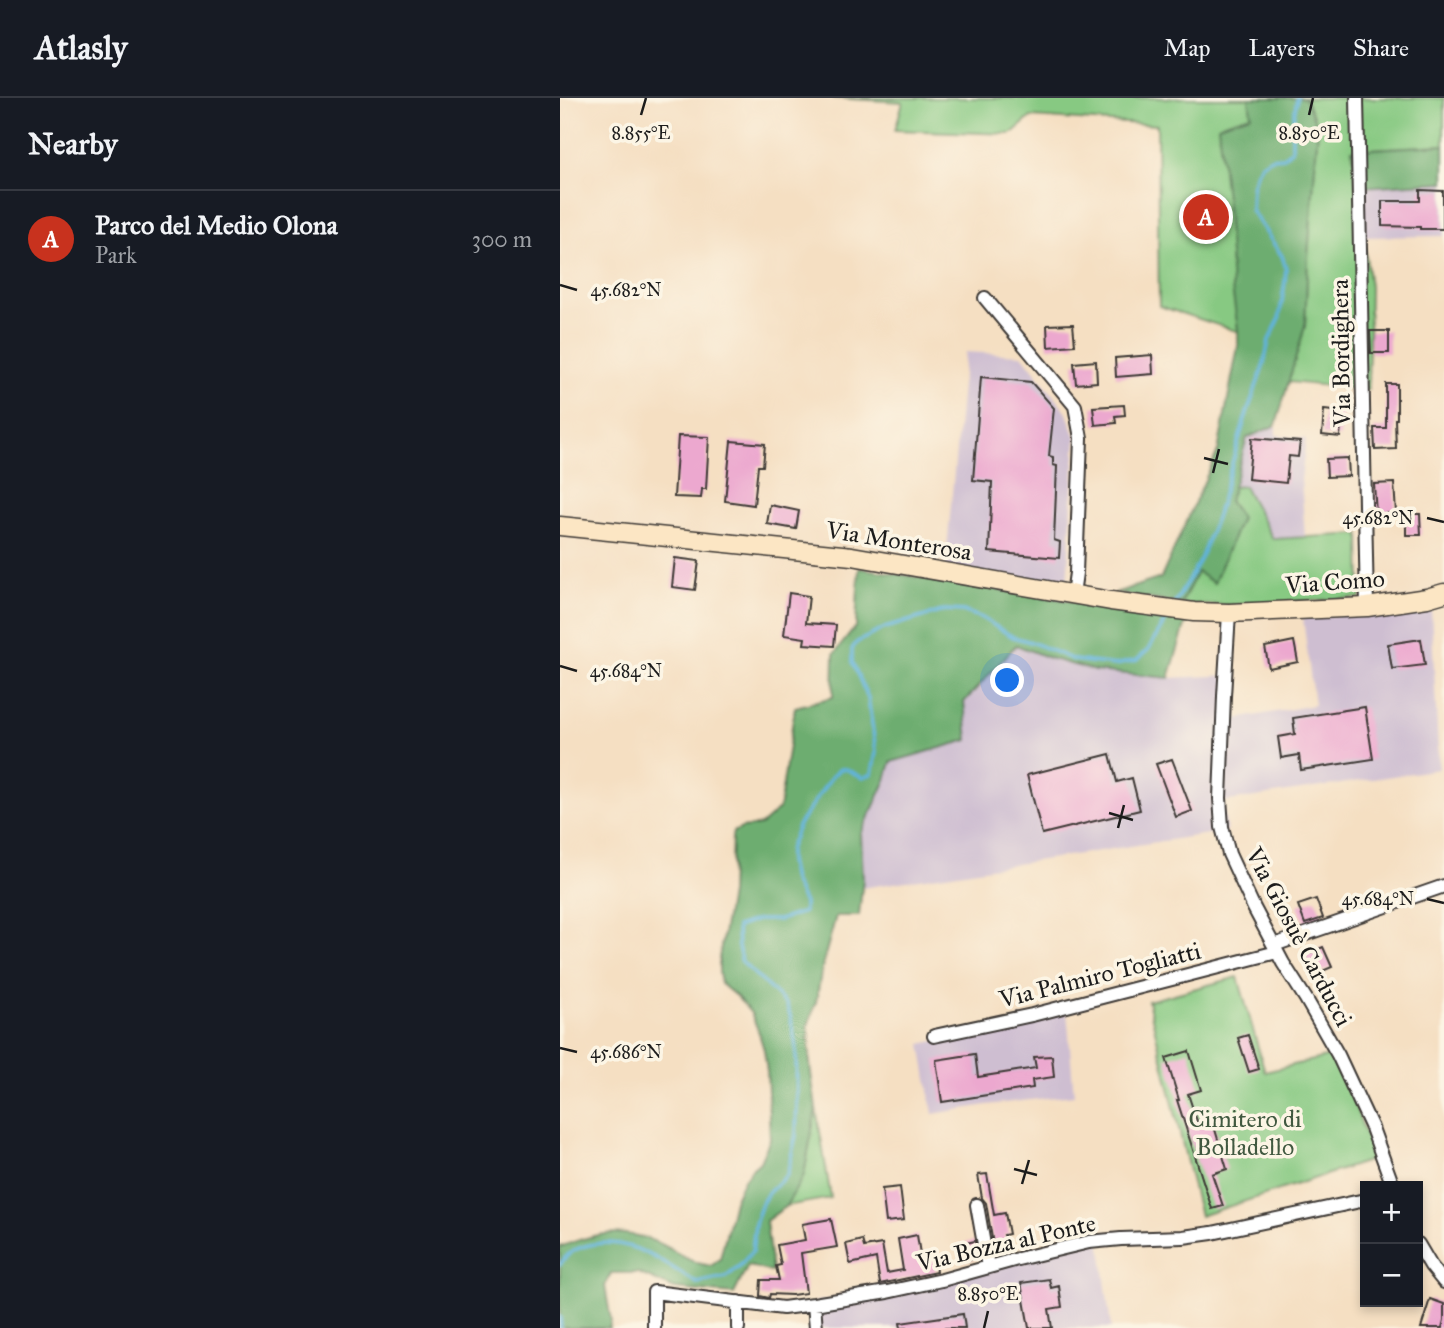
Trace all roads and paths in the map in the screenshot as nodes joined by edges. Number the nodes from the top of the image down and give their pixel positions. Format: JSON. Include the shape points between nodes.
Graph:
{"nodes":[{"id":1,"x":1357,"y":98,"type":"edge"},
{"id":2,"x":985,"y":298,"type":"dead end"},
{"id":3,"x":560,"y":526,"type":"edge"},
{"id":4,"x":1444,"y":593,"type":"edge"},
{"id":5,"x":1073,"y":594,"type":"junction"},
{"id":6,"x":1367,"y":607,"type":"junction"},
{"id":7,"x":1229,"y":613,"type":"junction"},
{"id":8,"x":1444,"y":886,"type":"edge"},
{"id":9,"x":1275,"y":949,"type":"junction"},
{"id":10,"x":934,"y":1036,"type":"dead end"},
{"id":11,"x":1391,"y":1181,"type":"edge"},
{"id":12,"x":1360,"y":1201,"type":"edge"},
{"id":13,"x":977,"y":1205,"type":"dead end"},
{"id":14,"x":1423,"y":1252,"type":"edge"},
{"id":15,"x":988,"y":1267,"type":"junction"},
{"id":16,"x":1444,"y":1282,"type":"edge"},
{"id":17,"x":738,"y":1302,"type":"junction"},
{"id":18,"x":814,"y":1304,"type":"junction"},
{"id":19,"x":654,"y":1328,"type":"edge"},
{"id":20,"x":738,"y":1328,"type":"edge"},
{"id":21,"x":816,"y":1328,"type":"edge"}],
"edges":[{"from":1,"to":6,"type":"street","name":"Via Bordighera"},
{"from":2,"to":5,"type":"street","via":[[1075,406],[1081,438]]},
{"from":3,"to":5,"type":"main road","name":"Via Monterosa","via":[[852,556]]},
{"from":4,"to":6,"type":"main road","name":"Via Como"},
{"from":5,"to":7,"type":"main road","name":"Via Monterosa"},
{"from":6,"to":7,"type":"main road","name":"Via Como"},
{"from":7,"to":9,"type":"street","name":"Via Giosuè Carducci","via":[[1222,827],[1228,854]]},
{"from":8,"to":9,"type":"street","name":"Via Palmiro Togliatti"},
{"from":9,"to":10,"type":"street","name":"Via Palmiro Togliatti","via":[[1032,1015]]},
{"from":9,"to":11,"type":"street","name":"Via Giosuè Carducci","via":[[1338,1055]]},
{"from":12,"to":15,"type":"street","name":"Via Bozza al Ponte","via":[[1212,1233],[1089,1242]]},
{"from":13,"to":15,"type":"street"},
{"from":14,"to":16,"type":"street"},
{"from":15,"to":18,"type":"street","name":"Via Bozza al Ponte"},
{"from":17,"to":18,"type":"street","name":"Via Bozza al Ponte","via":[[783,1307]]},
{"from":17,"to":19,"type":"street","name":"Via Bozza al Ponte","via":[[654,1292]]},
{"from":17,"to":20,"type":"street"},
{"from":18,"to":21,"type":"street"}]}
